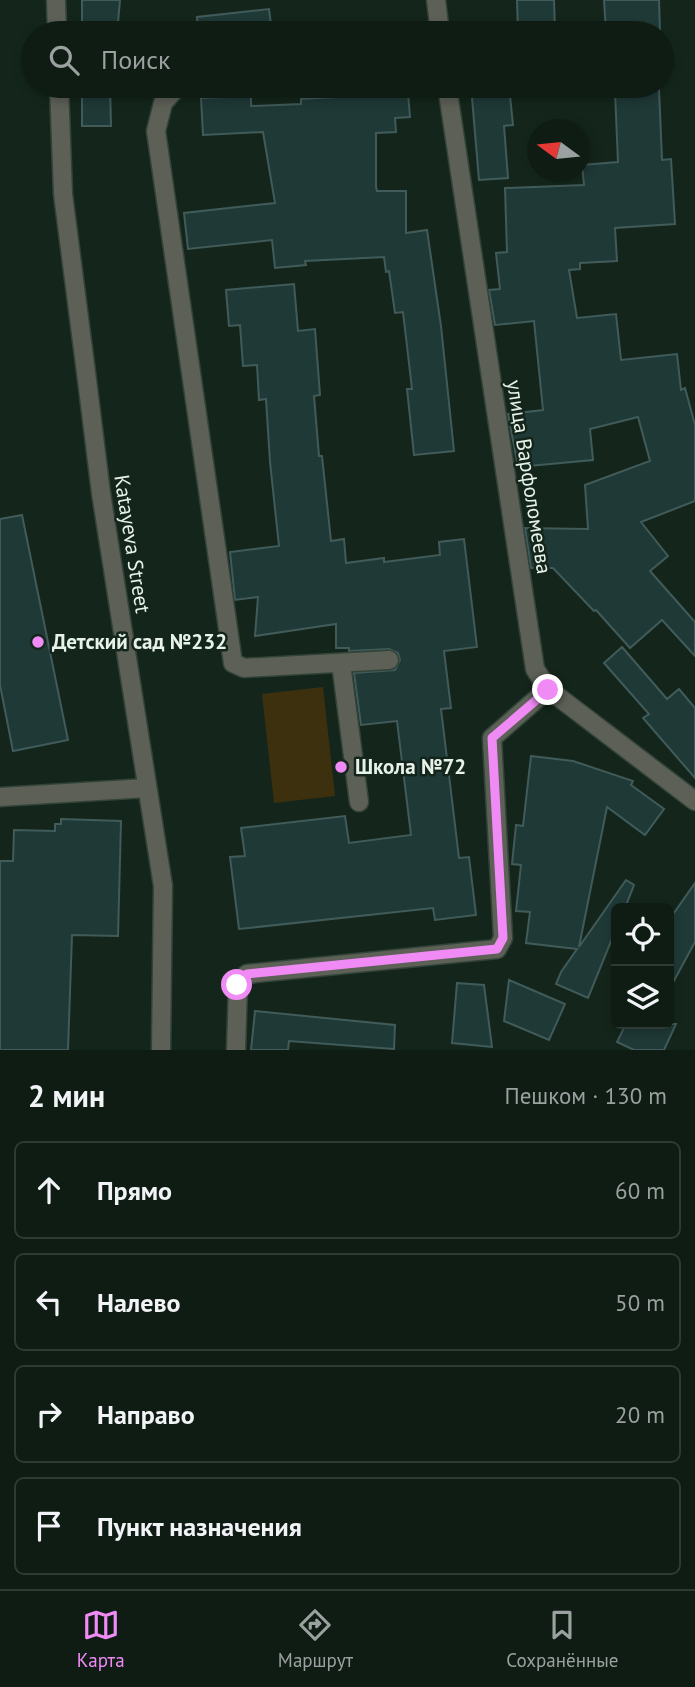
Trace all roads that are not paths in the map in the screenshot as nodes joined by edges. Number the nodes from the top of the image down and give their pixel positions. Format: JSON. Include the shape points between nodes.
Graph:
{"nodes":[{"id":1,"x":56,"y":0,"type":"edge"},
{"id":2,"x":436,"y":0,"type":"edge"},
{"id":3,"x":57,"y":21,"type":"edge"},
{"id":4,"x":439,"y":21,"type":"edge"},
{"id":5,"x":60,"y":98,"type":"edge"},
{"id":6,"x":167,"y":98,"type":"edge"},
{"id":7,"x":449,"y":98,"type":"edge"},
{"id":8,"x":389,"y":660,"type":"dead end"},
{"id":9,"x":341,"y":663,"type":"junction"},
{"id":10,"x":548,"y":690,"type":"junction"},
{"id":11,"x":147,"y":788,"type":"junction"},
{"id":12,"x":0,"y":797,"type":"edge"},
{"id":13,"x":695,"y":801,"type":"edge"},
{"id":14,"x":359,"y":802,"type":"dead end"},
{"id":15,"x":161,"y":1050,"type":"edge"},
{"id":16,"x":236,"y":1050,"type":"edge"}],
"edges":[{"from":1,"to":3,"type":"street"},
{"from":2,"to":4,"type":"street"},
{"from":5,"to":11,"type":"street","name":"Katayeva Street","via":[[64,194],[85,367]]},
{"from":6,"to":9,"type":"street","via":[[156,131],[233,663],[244,668]]},
{"from":7,"to":10,"type":"street","name":"улица Варфоломеева","via":[[535,669]]},
{"from":8,"to":9,"type":"street"},
{"from":9,"to":14,"type":"street"},
{"from":10,"to":13,"type":"street","name":"улица Варфоломеева"},
{"from":10,"to":16,"type":"street","via":[[492,738],[503,938],[497,949],[247,974],[237,985]]},
{"from":11,"to":12,"type":"street"},
{"from":11,"to":15,"type":"street","name":"Katayeva Street","via":[[163,886]]}]}
